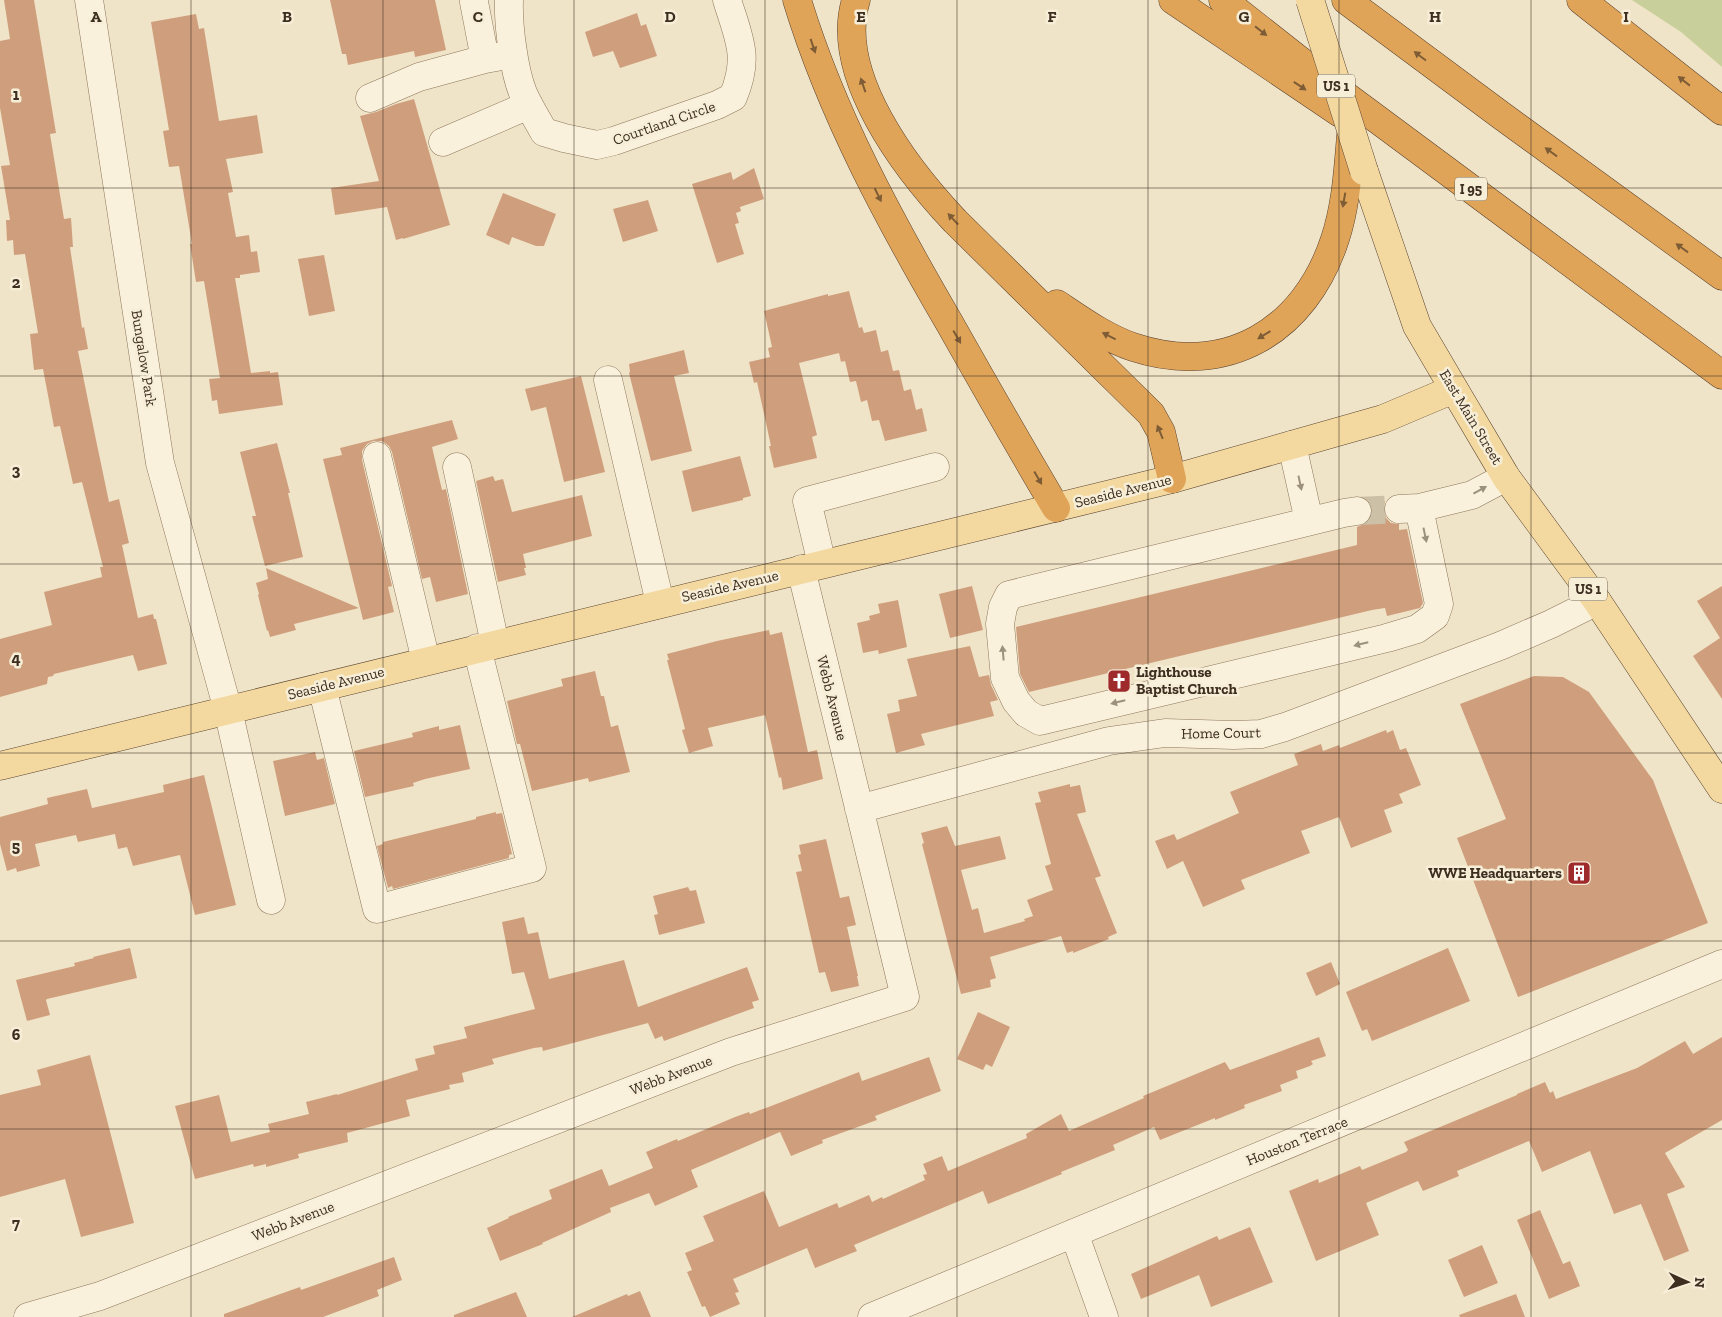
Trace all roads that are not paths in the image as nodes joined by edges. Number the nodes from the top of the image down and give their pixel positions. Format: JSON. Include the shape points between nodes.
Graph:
{"nodes":[{"id":1,"x":89,"y":0,"type":"edge"},
{"id":2,"x":509,"y":0,"type":"edge"},
{"id":3,"x":728,"y":0,"type":"edge"},
{"id":4,"x":797,"y":0,"type":"edge"},
{"id":5,"x":856,"y":0,"type":"edge"},
{"id":6,"x":1173,"y":0,"type":"edge"},
{"id":7,"x":1223,"y":0,"type":"edge"},
{"id":8,"x":1310,"y":0,"type":"edge"},
{"id":9,"x":1346,"y":0,"type":"edge"},
{"id":10,"x":1581,"y":0,"type":"edge"},
{"id":11,"x":470,"y":3,"type":"edge"},
{"id":12,"x":514,"y":53,"type":"junction"},
{"id":13,"x":485,"y":59,"type":"junction"},
{"id":14,"x":370,"y":98,"type":"dead end"},
{"id":15,"x":529,"y":105,"type":"junction"},
{"id":16,"x":1722,"y":111,"type":"edge"},
{"id":17,"x":1351,"y":135,"type":"junction"},
{"id":18,"x":443,"y":142,"type":"dead end"},
{"id":19,"x":987,"y":253,"type":"junction"},
{"id":20,"x":1722,"y":276,"type":"edge"},
{"id":21,"x":1679,"y":344,"type":"junction"},
{"id":22,"x":1722,"y":375,"type":"edge"},
{"id":23,"x":608,"y":380,"type":"dead end"},
{"id":24,"x":1454,"y":389,"type":"junction"},
{"id":25,"x":1292,"y":445,"type":"junction"},
{"id":26,"x":378,"y":456,"type":"dead end"},
{"id":27,"x":457,"y":467,"type":"dead end"},
{"id":28,"x":935,"y":467,"type":"dead end"},
{"id":29,"x":1506,"y":476,"type":"junction"},
{"id":30,"x":1172,"y":479,"type":"junction"},
{"id":31,"x":1056,"y":508,"type":"junction"},
{"id":32,"x":1357,"y":511,"type":"tunnel mouth"},
{"id":33,"x":1309,"y":521,"type":"junction"},
{"id":34,"x":811,"y":567,"type":"junction"},
{"id":35,"x":1597,"y":601,"type":"junction"},
{"id":36,"x":660,"y":603,"type":"junction"},
{"id":37,"x":486,"y":646,"type":"junction"},
{"id":38,"x":426,"y":661,"type":"junction"},
{"id":39,"x":322,"y":687,"type":"junction"},
{"id":40,"x":228,"y":710,"type":"junction"},
{"id":41,"x":0,"y":766,"type":"edge"},
{"id":42,"x":1722,"y":789,"type":"edge"},
{"id":43,"x":859,"y":809,"type":"junction"},
{"id":44,"x":271,"y":900,"type":"dead end"},
{"id":45,"x":1722,"y":964,"type":"edge"},
{"id":46,"x":1074,"y":1233,"type":"junction"},
{"id":47,"x":28,"y":1317,"type":"edge"},
{"id":48,"x":872,"y":1317,"type":"edge"},
{"id":49,"x":1104,"y":1317,"type":"edge"}],
"edges":[{"from":1,"to":40,"type":"street","name":"Bungalow Park","via":[[160,463]]},
{"from":2,"to":12,"type":"street","name":"Courtland Circle"},
{"from":3,"to":15,"type":"street","name":"Courtland Circle","via":[[742,50],[740,76],[732,97],[717,105],[614,142],[597,145],[544,132]]},
{"from":4,"to":31,"type":"highway","one_way":true,"via":[[834,102],[884,207]]},
{"from":19,"to":5,"type":"highway","one_way":true,"via":[[927,191],[882,125],[856,63],[851,36]]},
{"from":6,"to":21,"type":"highway","one_way":true},
{"from":7,"to":21,"type":"highway","number":"I 95","one_way":true,"via":[[1327,82]]},
{"from":8,"to":17,"type":"main road","name":"East Main Street","number":"US 1","bridge":true},
{"from":20,"to":9,"type":"highway","one_way":true},
{"from":16,"to":10,"type":"highway","one_way":true},
{"from":11,"to":13,"type":"street"},
{"from":12,"to":13,"type":"street"},
{"from":12,"to":15,"type":"street","name":"Courtland Circle","via":[[522,91]]},
{"from":13,"to":14,"type":"street","via":[[419,77]]},
{"from":15,"to":18,"type":"street"},
{"from":17,"to":19,"type":"highway","one_way":true,"via":[[1343,205],[1335,238],[1319,277],[1294,312],[1278,327],[1240,347],[1195,357],[1173,356],[1132,346],[1088,325]]},
{"from":17,"to":24,"type":"main road","name":"East Main Street","number":"US 1","bridge":true,"via":[[1417,326]]},
{"from":30,"to":19,"type":"highway","one_way":true,"via":[[1161,432],[1151,414]]},
{"from":21,"to":22,"type":"highway","number":"I 95"},
{"from":23,"to":36,"type":"street"},
{"from":24,"to":25,"type":"main road","name":"Seaside Avenue","via":[[1383,419]]},
{"from":24,"to":29,"type":"main road","name":"East Main Street","number":"US 1"},
{"from":25,"to":30,"type":"main road","name":"Seaside Avenue"},
{"from":25,"to":33,"type":"street","one_way":true},
{"from":26,"to":38,"type":"street"},
{"from":27,"to":37,"type":"street"},
{"from":28,"to":34,"type":"street","name":"Webb Avenue","via":[[807,501]]},
{"from":29,"to":33,"type":"street","via":[[1472,495],[1409,508],[1439,604],[1435,616],[1417,628],[1387,638],[1040,721],[1016,702],[1005,678],[1000,624],[1002,607],[1009,595]]},
{"from":29,"to":35,"type":"main road","name":"East Main Street","number":"US 1"},
{"from":30,"to":31,"type":"main road","name":"Seaside Avenue"},
{"from":31,"to":34,"type":"main road","name":"Seaside Avenue"},
{"from":32,"to":33,"type":"street"},
{"from":34,"to":36,"type":"main road","name":"Seaside Avenue"},
{"from":34,"to":43,"type":"street","name":"Webb Avenue"},
{"from":35,"to":42,"type":"main road","name":"East Main Street","number":"US 1"},
{"from":35,"to":43,"type":"street","name":"Home Court","via":[[1500,646],[1285,728],[1261,734],[1165,733],[1109,742]]},
{"from":36,"to":37,"type":"main road","name":"Seaside Avenue"},
{"from":37,"to":38,"type":"main road","name":"Seaside Avenue"},
{"from":37,"to":39,"type":"street","via":[[532,868],[377,908]]},
{"from":38,"to":39,"type":"main road","name":"Seaside Avenue"},
{"from":39,"to":40,"type":"main road","name":"Seaside Avenue"},
{"from":40,"to":41,"type":"main road","name":"Seaside Avenue"},
{"from":40,"to":44,"type":"street","name":"Bungalow Park"},
{"from":43,"to":47,"type":"street","name":"Webb Avenue","via":[[905,997],[731,1052],[100,1296]]},
{"from":45,"to":46,"type":"street","name":"Houston Terrace"},
{"from":46,"to":48,"type":"street","name":"Houston Terrace"},
{"from":46,"to":49,"type":"street"}]}
